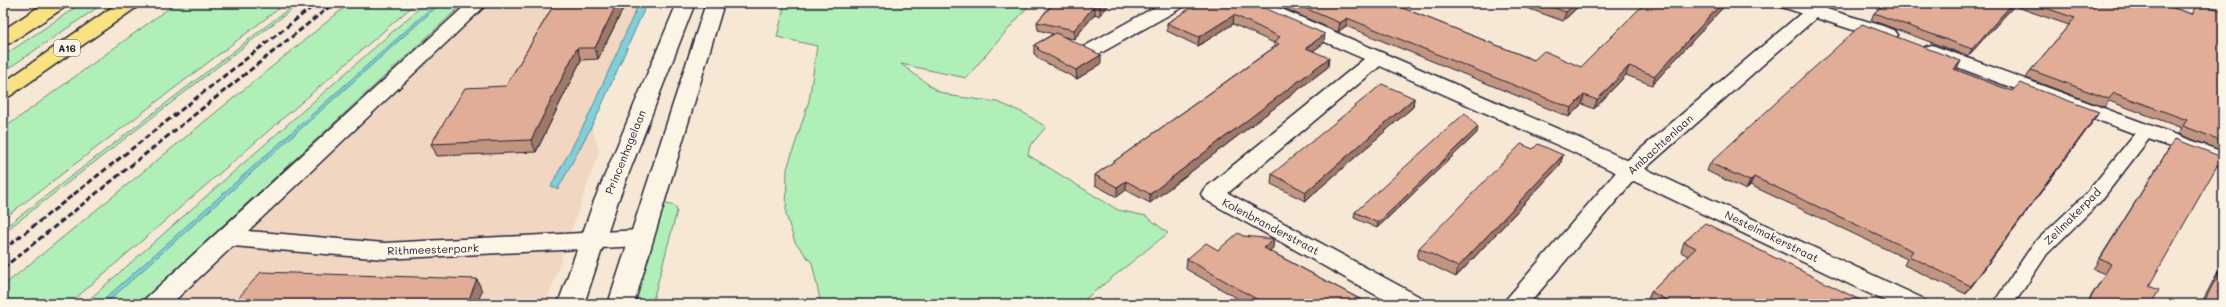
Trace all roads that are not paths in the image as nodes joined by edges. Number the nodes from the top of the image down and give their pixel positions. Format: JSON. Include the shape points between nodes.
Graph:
{"nodes":[{"id":1,"x":58,"y":3,"type":"edge"},
{"id":2,"x":130,"y":3,"type":"edge"},
{"id":3,"x":479,"y":3,"type":"edge"},
{"id":4,"x":686,"y":3,"type":"edge"},
{"id":5,"x":715,"y":3,"type":"edge"},
{"id":6,"x":1176,"y":3,"type":"edge"},
{"id":7,"x":1252,"y":3,"type":"edge"},
{"id":8,"x":1789,"y":3,"type":"edge"},
{"id":9,"x":1818,"y":7,"type":"edge"},
{"id":10,"x":3,"y":39,"type":"edge"},
{"id":11,"x":1092,"y":50,"type":"edge"},
{"id":12,"x":1378,"y":58,"type":"junction"},
{"id":13,"x":3,"y":92,"type":"edge"},
{"id":14,"x":2146,"y":131,"type":"junction"},
{"id":15,"x":2223,"y":160,"type":"edge"},
{"id":16,"x":1631,"y":169,"type":"junction"},
{"id":17,"x":226,"y":237,"type":"junction"},
{"id":18,"x":640,"y":238,"type":"junction"},
{"id":19,"x":592,"y":241,"type":"junction"},
{"id":20,"x":155,"y":304,"type":"edge"},
{"id":21,"x":571,"y":304,"type":"edge"},
{"id":22,"x":621,"y":304,"type":"edge"},
{"id":23,"x":1413,"y":304,"type":"edge"},
{"id":24,"x":1515,"y":304,"type":"edge"},
{"id":25,"x":1913,"y":304,"type":"edge"},
{"id":26,"x":2003,"y":304,"type":"edge"}],
"edges":[{"from":1,"to":10,"type":"highway"},
{"from":2,"to":13,"type":"highway","number":"A16"},
{"from":3,"to":17,"type":"street"},
{"from":4,"to":19,"type":"street","name":"Princenhagelaan"},
{"from":5,"to":18,"type":"street"},
{"from":6,"to":11,"type":"street"},
{"from":7,"to":12,"type":"street"},
{"from":8,"to":9,"type":"street"},
{"from":9,"to":14,"type":"street"},
{"from":9,"to":16,"type":"street","name":"Ambachtenlaan"},
{"from":12,"to":16,"type":"street","via":[[1491,105]]},
{"from":12,"to":23,"type":"street","name":"Kolenbranderstraat","via":[[1212,194]]},
{"from":14,"to":15,"type":"street"},
{"from":14,"to":26,"type":"street","name":"Zeilmakerpad","via":[[2093,198],[2040,249]]},
{"from":16,"to":24,"type":"street","name":"Ambachtenlaan"},
{"from":16,"to":25,"type":"street","name":"Nestelmakerstraat"},
{"from":17,"to":19,"type":"street","name":"Rithmeesterpark","via":[[384,251]]},
{"from":17,"to":20,"type":"street"},
{"from":18,"to":19,"type":"street","name":"Rithmeesterpark"},
{"from":18,"to":22,"type":"street"},
{"from":19,"to":21,"type":"street","name":"Princenhagelaan"}]}
